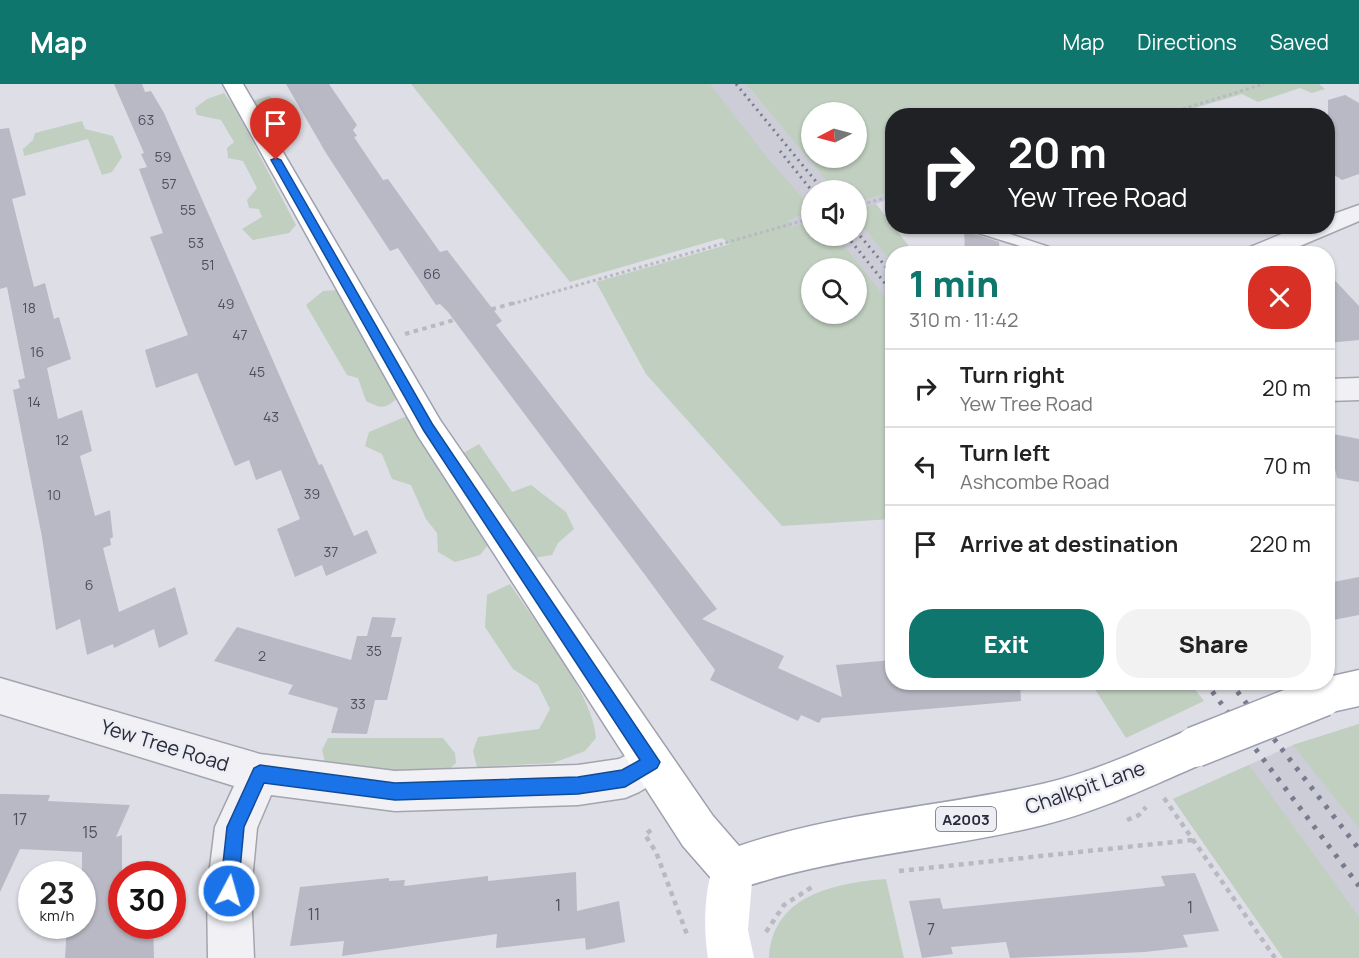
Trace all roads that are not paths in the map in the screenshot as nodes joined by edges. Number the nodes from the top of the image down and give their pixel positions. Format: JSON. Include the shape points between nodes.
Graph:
{"nodes":[{"id":1,"x":233,"y":84,"type":"edge"},
{"id":2,"x":1359,"y":212,"type":"edge"},
{"id":3,"x":1335,"y":222,"type":"edge"},
{"id":4,"x":997,"y":234,"type":"edge"},
{"id":5,"x":1306,"y":234,"type":"edge"},
{"id":6,"x":1036,"y":246,"type":"edge"},
{"id":7,"x":1277,"y":246,"type":"edge"},
{"id":8,"x":1359,"y":389,"type":"edge"},
{"id":9,"x":1335,"y":390,"type":"edge"},
{"id":10,"x":1359,"y":688,"type":"edge"},
{"id":11,"x":0,"y":696,"type":"edge"},
{"id":12,"x":652,"y":762,"type":"junction"},
{"id":13,"x":260,"y":774,"type":"junction"},
{"id":14,"x":732,"y":870,"type":"junction"},
{"id":15,"x":748,"y":949,"type":"edge"},
{"id":16,"x":231,"y":958,"type":"edge"}],
"edges":[{"from":1,"to":12,"type":"main road","via":[[454,469]]},
{"from":2,"to":3,"type":"street"},
{"from":4,"to":6,"type":"lane"},
{"from":5,"to":7,"type":"street"},
{"from":8,"to":9,"type":"street"},
{"from":10,"to":14,"type":"main road","name":"Chalkpit Lane","number":"A2003","bridge":true,"via":[[1323,696],[1080,793],[1025,809],[830,840],[772,854]]},
{"from":11,"to":13,"type":"street","name":"Yew Tree Road"},
{"from":12,"to":13,"type":"street","name":"Yew Tree Road","via":[[625,778],[578,785],[395,791]]},
{"from":12,"to":14,"type":"main road","via":[[698,831]]},
{"from":13,"to":16,"type":"street","via":[[236,827],[229,891]]},
{"from":14,"to":15,"type":"main road","via":[[726,930]]}]}
